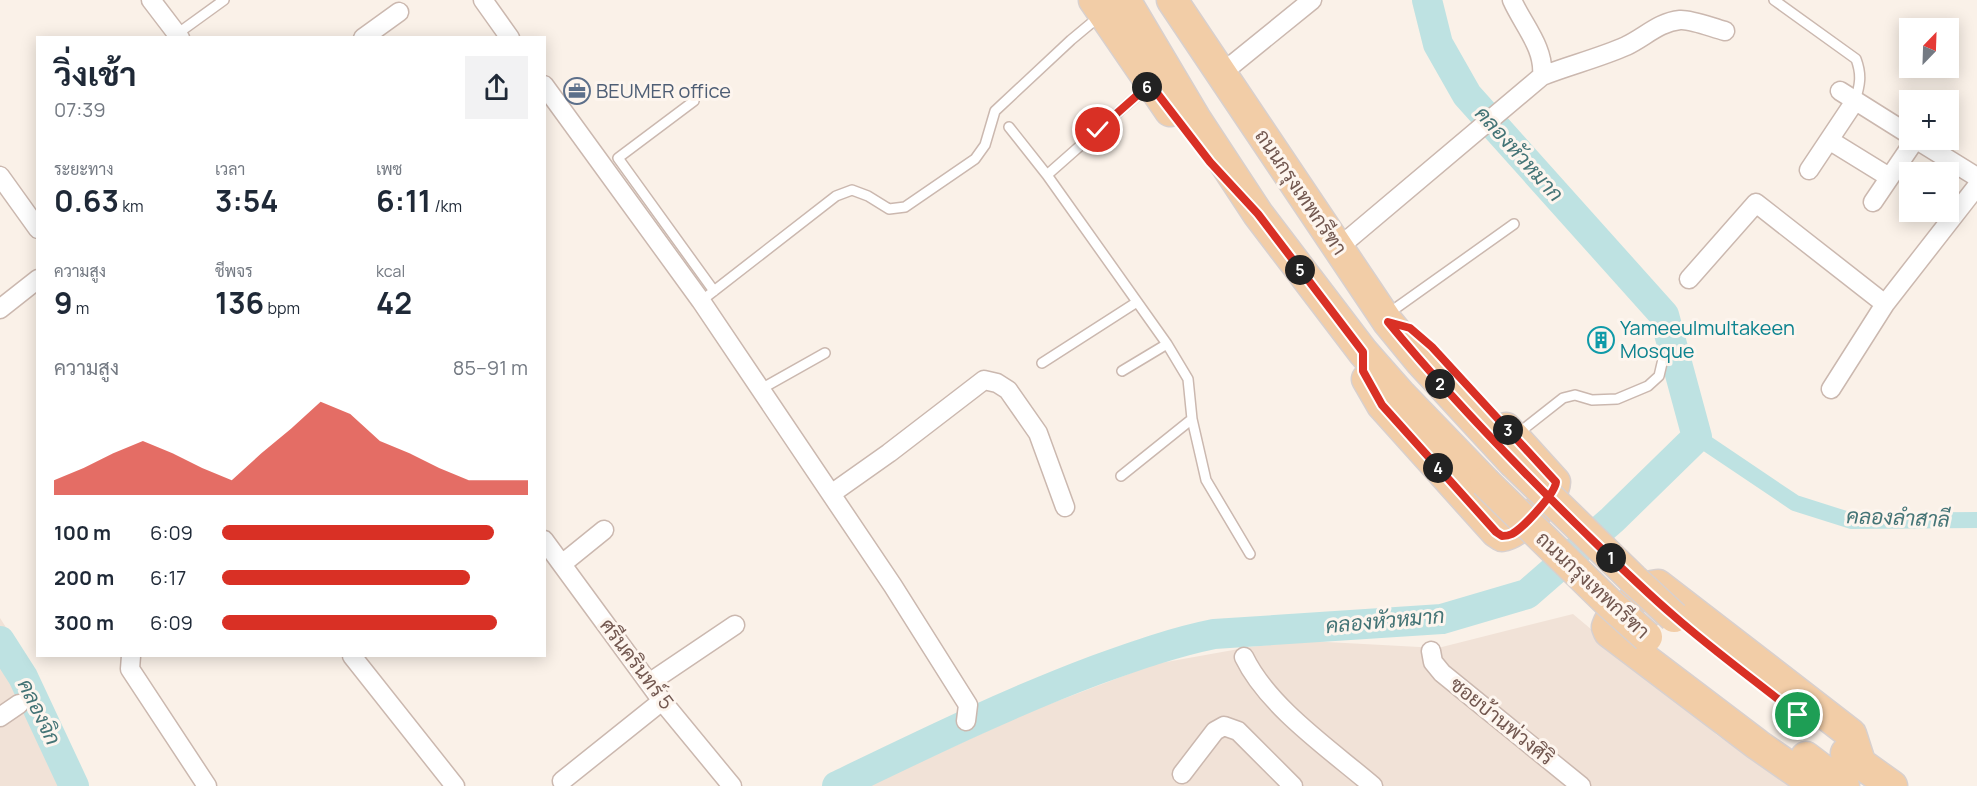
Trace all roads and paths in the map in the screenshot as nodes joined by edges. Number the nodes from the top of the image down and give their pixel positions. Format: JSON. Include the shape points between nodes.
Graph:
{"nodes":[{"id":1,"x":152,"y":0,"type":"edge"},
{"id":2,"x":224,"y":0,"type":"edge"},
{"id":3,"x":483,"y":0,"type":"edge"},
{"id":4,"x":1172,"y":0,"type":"edge"},
{"id":5,"x":1194,"y":0,"type":"edge"},
{"id":6,"x":1312,"y":0,"type":"edge"},
{"id":7,"x":1512,"y":0,"type":"edge"},
{"id":8,"x":1774,"y":0,"type":"edge"},
{"id":9,"x":1107,"y":4,"type":"edge"},
{"id":10,"x":399,"y":12,"type":"dead end"},
{"id":11,"x":1725,"y":31,"type":"dead end"},
{"id":12,"x":178,"y":36,"type":"edge"},
{"id":13,"x":366,"y":36,"type":"edge"},
{"id":14,"x":509,"y":36,"type":"edge"},
{"id":15,"x":1227,"y":69,"type":"junction"},
{"id":16,"x":1542,"y":76,"type":"junction"},
{"id":17,"x":1150,"y":84,"type":"junction"},
{"id":18,"x":546,"y":88,"type":"edge"},
{"id":19,"x":1839,"y":91,"type":"dead end"},
{"id":20,"x":694,"y":101,"type":"dead end"},
{"id":21,"x":1855,"y":101,"type":"junction"},
{"id":22,"x":1243,"y":105,"type":"junction"},
{"id":23,"x":1009,"y":126,"type":"dead end"},
{"id":24,"x":1899,"y":128,"type":"edge"},
{"id":25,"x":1829,"y":140,"type":"junction"},
{"id":26,"x":1909,"y":150,"type":"edge"},
{"id":27,"x":1932,"y":150,"type":"edge"},
{"id":28,"x":1809,"y":170,"type":"dead end"},
{"id":29,"x":1047,"y":175,"type":"junction"},
{"id":30,"x":0,"y":176,"type":"edge"},
{"id":31,"x":1889,"y":177,"type":"junction"},
{"id":32,"x":1977,"y":177,"type":"edge"},
{"id":33,"x":1977,"y":186,"type":"edge"},
{"id":34,"x":1873,"y":202,"type":"dead end"},
{"id":35,"x":1258,"y":214,"type":"junction"},
{"id":36,"x":1514,"y":224,"type":"dead end"},
{"id":37,"x":36,"y":226,"type":"edge"},
{"id":38,"x":1338,"y":248,"type":"junction"},
{"id":39,"x":1689,"y":279,"type":"dead end"},
{"id":40,"x":36,"y":281,"type":"edge"},
{"id":41,"x":708,"y":296,"type":"junction"},
{"id":42,"x":1137,"y":302,"type":"junction"},
{"id":43,"x":1885,"y":304,"type":"junction"},
{"id":44,"x":0,"y":309,"type":"edge"},
{"id":45,"x":1386,"y":320,"type":"junction"},
{"id":46,"x":1167,"y":344,"type":"junction"},
{"id":47,"x":825,"y":352,"type":"dead end"},
{"id":48,"x":1363,"y":352,"type":"junction"},
{"id":49,"x":1663,"y":359,"type":"dead end"},
{"id":50,"x":1042,"y":363,"type":"dead end"},
{"id":51,"x":1122,"y":370,"type":"dead end"},
{"id":52,"x":760,"y":389,"type":"junction"},
{"id":53,"x":1831,"y":389,"type":"dead end"},
{"id":54,"x":1192,"y":419,"type":"junction"},
{"id":55,"x":1514,"y":449,"type":"junction"},
{"id":56,"x":1121,"y":476,"type":"dead end"},
{"id":57,"x":831,"y":494,"type":"junction"},
{"id":58,"x":1065,"y":507,"type":"dead end"},
{"id":59,"x":604,"y":530,"type":"dead end"},
{"id":60,"x":546,"y":543,"type":"edge"},
{"id":61,"x":1250,"y":554,"type":"dead end"},
{"id":62,"x":562,"y":564,"type":"junction"},
{"id":63,"x":735,"y":625,"type":"dead end"},
{"id":64,"x":1431,"y":651,"type":"dead end"},
{"id":65,"x":131,"y":657,"type":"edge"},
{"id":66,"x":353,"y":657,"type":"edge"},
{"id":67,"x":1244,"y":657,"type":"dead end"},
{"id":68,"x":649,"y":683,"type":"junction"},
{"id":69,"x":662,"y":701,"type":"junction"},
{"id":70,"x":19,"y":705,"type":"dead end"},
{"id":71,"x":0,"y":717,"type":"edge"},
{"id":72,"x":966,"y":721,"type":"dead end"},
{"id":73,"x":1182,"y":774,"type":"dead end"},
{"id":74,"x":1852,"y":775,"type":"edge"},
{"id":75,"x":562,"y":781,"type":"dead end"},
{"id":76,"x":207,"y":786,"type":"edge"},
{"id":77,"x":455,"y":786,"type":"edge"},
{"id":78,"x":732,"y":786,"type":"edge"},
{"id":79,"x":1293,"y":786,"type":"edge"},
{"id":80,"x":1373,"y":786,"type":"edge"},
{"id":81,"x":1581,"y":786,"type":"edge"},
{"id":82,"x":1818,"y":786,"type":"edge"},
{"id":83,"x":1892,"y":786,"type":"edge"}],
"edges":[{"from":1,"to":12,"type":"street"},
{"from":2,"to":12,"type":"lane"},
{"from":3,"to":14,"type":"street"},
{"from":4,"to":22,"type":"main road","name":"ถนนกรุงเทพกรีฑา"},
{"from":5,"to":15,"type":"main road"},
{"from":6,"to":15,"type":"street"},
{"from":7,"to":16,"type":"street","via":[[1544,63]]},
{"from":8,"to":21,"type":"lane","via":[[1856,59],[1860,84]]},
{"from":9,"to":17,"type":"main road"},
{"from":9,"to":35,"type":"main road","name":"ถนนกรุงเทพกรีฑา","via":[[1174,84]]},
{"from":9,"to":41,"type":"lane","via":[[995,111],[985,145],[975,159],[905,207],[889,208],[852,190],[836,196]]},
{"from":10,"to":13,"type":"street"},
{"from":11,"to":16,"type":"street","via":[[1683,19],[1664,23],[1628,45]]},
{"from":15,"to":22,"type":"main road"},
{"from":16,"to":38,"type":"street"},
{"from":17,"to":29,"type":"lane"},
{"from":17,"to":35,"type":"main road","via":[[1210,162]]},
{"from":18,"to":41,"type":"street"},
{"from":19,"to":21,"type":"street"},
{"from":20,"to":41,"type":"lane","via":[[618,158]]},
{"from":21,"to":24,"type":"street"},
{"from":21,"to":25,"type":"street"},
{"from":22,"to":38,"type":"main road","name":"ถนนกรุงเทพกรีฑา"},
{"from":23,"to":29,"type":"lane"},
{"from":25,"to":28,"type":"street"},
{"from":25,"to":31,"type":"street"},
{"from":26,"to":31,"type":"street"},
{"from":27,"to":32,"type":"street"},
{"from":29,"to":42,"type":"lane"},
{"from":30,"to":37,"type":"street"},
{"from":31,"to":34,"type":"street"},
{"from":33,"to":43,"type":"street"},
{"from":35,"to":48,"type":"main road","name":"ถนนกรุงเทพกรีฑา"},
{"from":36,"to":45,"type":"lane"},
{"from":38,"to":45,"type":"main road","name":"ถนนกรุงเทพกรีฑา"},
{"from":39,"to":43,"type":"street","via":[[1756,203]]},
{"from":40,"to":44,"type":"street"},
{"from":41,"to":52,"type":"street"},
{"from":42,"to":46,"type":"lane"},
{"from":42,"to":50,"type":"lane"},
{"from":43,"to":53,"type":"street"},
{"from":45,"to":55,"type":"main road","name":"ถนนกรุงเทพกรีฑา","via":[[1426,368]]},
{"from":46,"to":51,"type":"lane"},
{"from":46,"to":54,"type":"lane","via":[[1188,379]]},
{"from":47,"to":52,"type":"lane"},
{"from":48,"to":55,"type":"main road","via":[[1363,371],[1382,405],[1502,536],[1513,533],[1537,511],[1556,482]]},
{"from":48,"to":74,"type":"main road","name":"ถนนกรุงเทพกรีฑา","bridge":true,"via":[[1485,482],[1647,637]]},
{"from":49,"to":55,"type":"lane","via":[[1659,376],[1648,386],[1617,399],[1592,400],[1575,395],[1563,398]]},
{"from":52,"to":57,"type":"street"},
{"from":54,"to":56,"type":"lane"},
{"from":54,"to":61,"type":"lane","via":[[1206,480]]},
{"from":55,"to":74,"type":"main road","name":"ถนนกรุงเทพกรีฑา","bridge":true,"via":[[1633,579]]},
{"from":57,"to":58,"type":"street","via":[[984,380],[1008,390],[1038,433]]},
{"from":57,"to":72,"type":"street","via":[[968,705]]},
{"from":59,"to":62,"type":"street"},
{"from":60,"to":62,"type":"street","name":"ศรีนครินทร์ 5"},
{"from":62,"to":68,"type":"street","name":"ศรีนครินทร์ 5"},
{"from":63,"to":68,"type":"street"},
{"from":64,"to":81,"type":"street","name":"ซอยบ้านพ่วงศิริ","via":[[1433,662],[1442,673]]},
{"from":65,"to":76,"type":"street","via":[[130,669]]},
{"from":66,"to":77,"type":"street"},
{"from":67,"to":80,"type":"street","via":[[1281,708]]},
{"from":68,"to":69,"type":"street","name":"ศรีนครินทร์ 5"},
{"from":69,"to":75,"type":"street"},
{"from":69,"to":78,"type":"street","name":"ศรีนครินทร์ 5"},
{"from":70,"to":71,"type":"street"},
{"from":73,"to":79,"type":"street","via":[[1215,731],[1224,726],[1238,731]]},
{"from":74,"to":82,"type":"main road","via":[[1851,735],[1658,585],[1647,588],[1610,622],[1609,632]]},
{"from":74,"to":83,"type":"main road","name":"ถนนกรุงเทพกรีฑา"}]}
